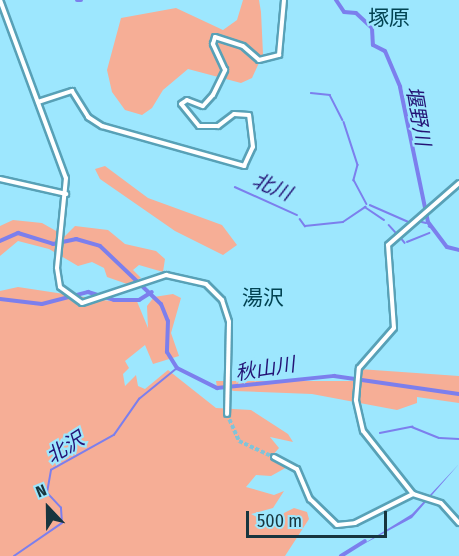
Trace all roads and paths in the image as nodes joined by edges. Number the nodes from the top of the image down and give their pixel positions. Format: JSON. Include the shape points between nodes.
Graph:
{"nodes":[{"id":1,"x":0,"y":0,"type":"edge"},
{"id":2,"x":284,"y":0,"type":"edge"},
{"id":3,"x":38,"y":102,"type":"junction"},
{"id":4,"x":0,"y":179,"type":"edge"},
{"id":5,"x":459,"y":183,"type":"edge"},
{"id":6,"x":66,"y":194,"type":"junction"},
{"id":7,"x":227,"y":414,"type":"tunnel mouth"},
{"id":8,"x":274,"y":457,"type":"tunnel mouth"},
{"id":9,"x":410,"y":489,"type":"junction"},
{"id":10,"x":413,"y":494,"type":"junction"},
{"id":11,"x":426,"y":497,"type":"junction"},
{"id":12,"x":405,"y":498,"type":"junction"},
{"id":13,"x":459,"y":523,"type":"edge"}],
"edges":[{"from":1,"to":3,"type":"street"},
{"from":2,"to":3,"type":"street","via":[[279,55],[259,60],[243,46],[216,37],[213,44],[225,70],[213,94],[203,106],[187,100],[181,104],[199,126],[218,126],[234,114],[249,115],[253,147],[244,166],[102,126],[88,117],[72,91]]},
{"from":3,"to":6,"type":"street","via":[[66,178]]},
{"from":4,"to":6,"type":"street"},
{"from":5,"to":9,"type":"street","via":[[388,245],[394,328],[364,358],[357,378],[357,406],[366,437]]},
{"from":6,"to":7,"type":"street","via":[[57,277],[72,300],[99,298],[173,274],[206,284],[227,310]]},
{"from":8,"to":12,"type":"street","via":[[297,469],[310,499],[337,525],[355,523]]},
{"from":9,"to":10,"type":"street"},
{"from":9,"to":11,"type":"street"},
{"from":9,"to":12,"type":"street"},
{"from":10,"to":11,"type":"street"},
{"from":10,"to":12,"type":"street"},
{"from":11,"to":13,"type":"street"}]}
